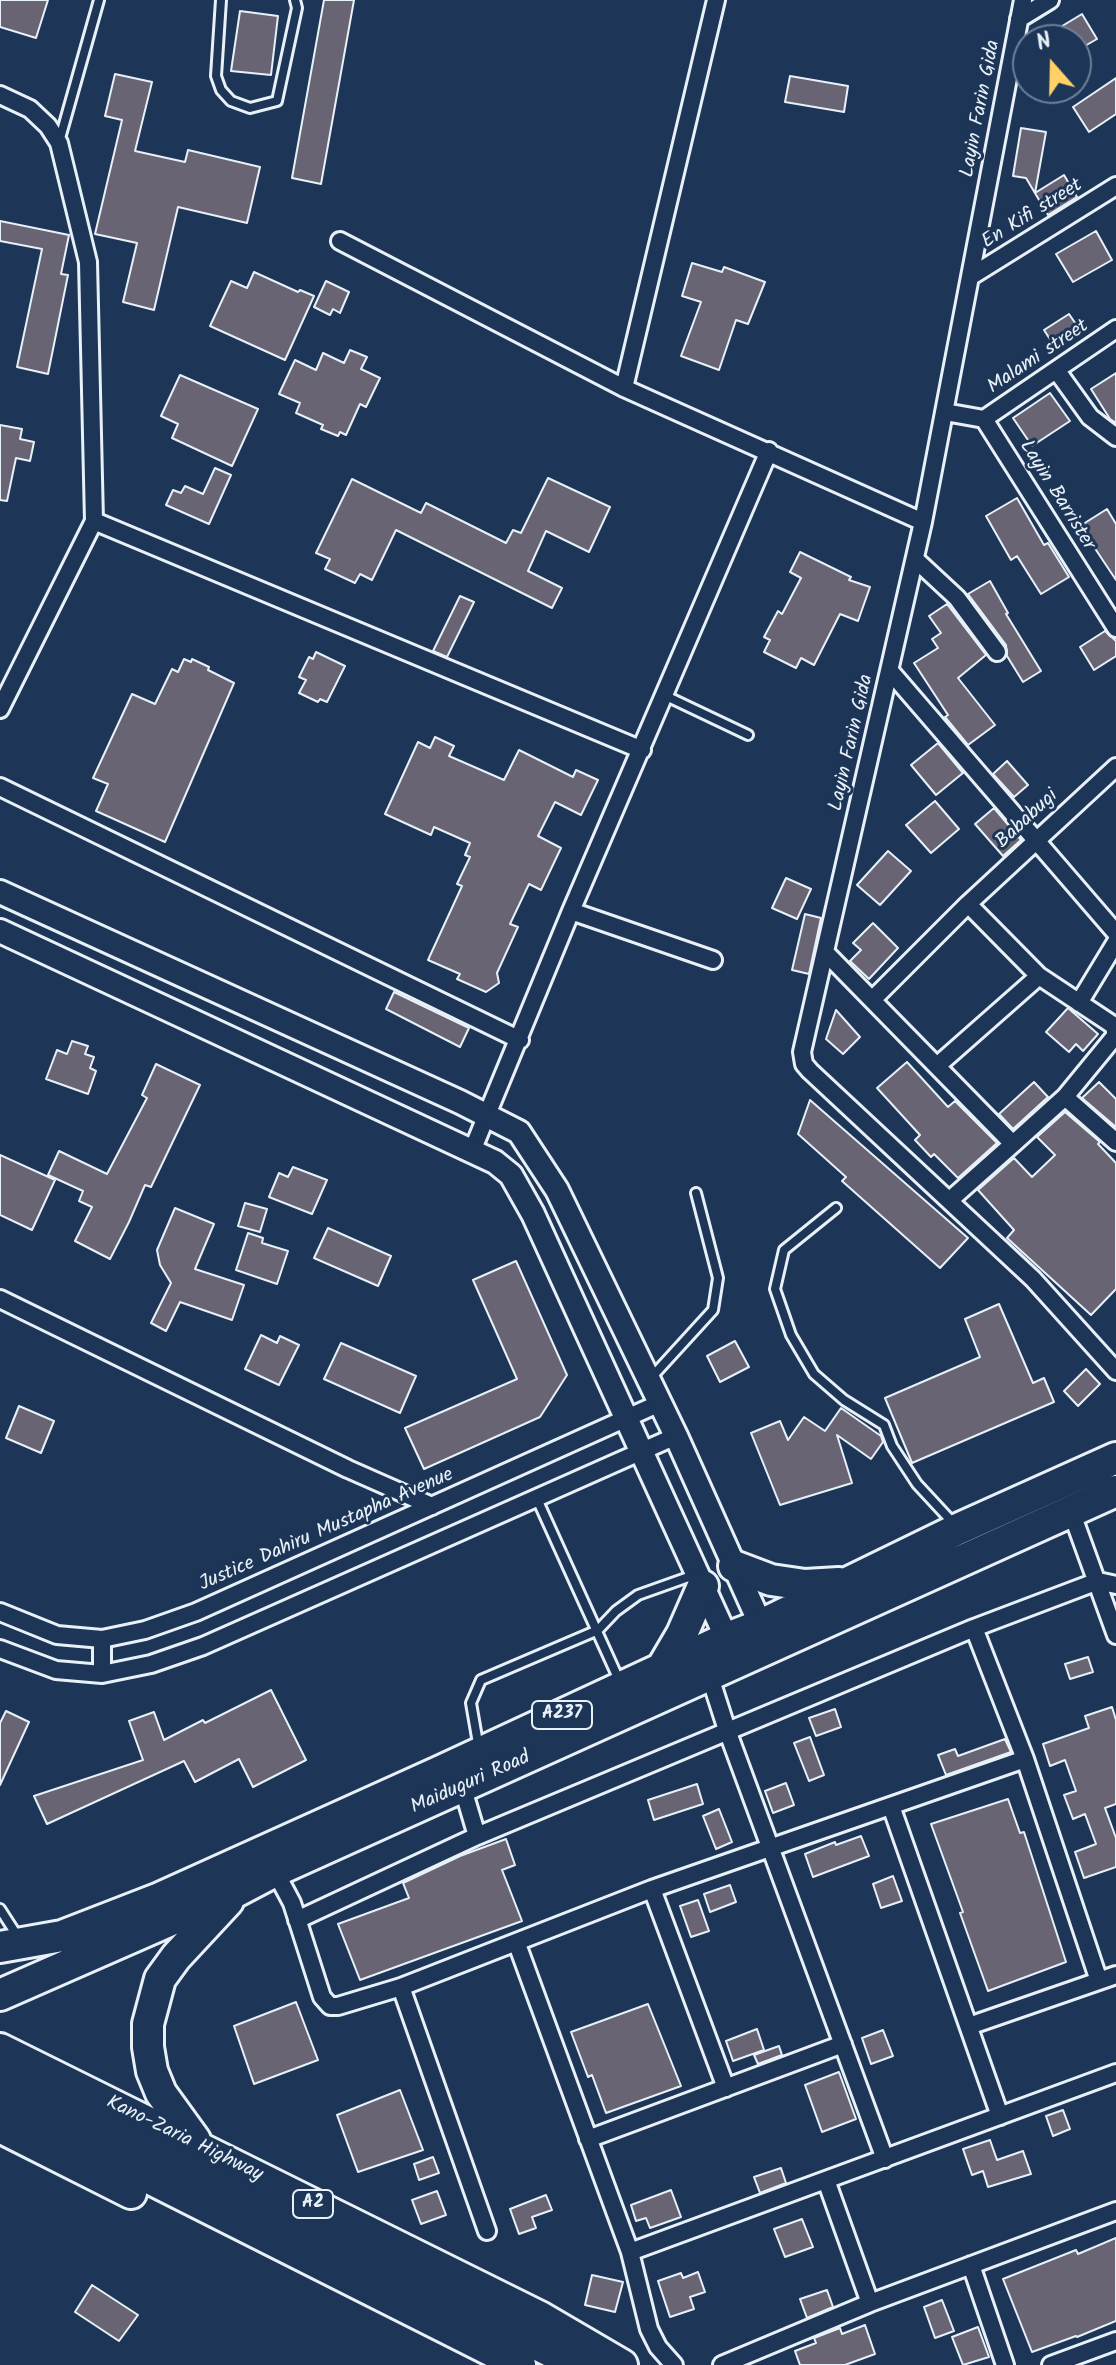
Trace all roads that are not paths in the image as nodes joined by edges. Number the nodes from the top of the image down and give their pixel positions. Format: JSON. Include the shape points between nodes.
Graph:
{"nodes":[{"id":1,"x":99,"y":0,"type":"edge"},
{"id":2,"x":221,"y":0,"type":"edge"},
{"id":3,"x":295,"y":0,"type":"edge"},
{"id":4,"x":716,"y":0,"type":"edge"},
{"id":5,"x":1023,"y":0,"type":"edge"},
{"id":6,"x":1050,"y":0,"type":"edge"},
{"id":7,"x":1019,"y":19,"type":"junction"},
{"id":8,"x":0,"y":95,"type":"edge"},
{"id":9,"x":59,"y":143,"type":"junction"},
{"id":10,"x":1116,"y":186,"type":"edge"},
{"id":11,"x":340,"y":241,"type":"dead end"},
{"id":12,"x":970,"y":277,"type":"junction"},
{"id":13,"x":1116,"y":329,"type":"edge"},
{"id":14,"x":1057,"y":371,"type":"junction"},
{"id":15,"x":624,"y":388,"type":"junction"},
{"id":16,"x":945,"y":412,"type":"junction"},
{"id":17,"x":984,"y":419,"type":"junction"},
{"id":18,"x":1116,"y":437,"type":"edge"},
{"id":19,"x":769,"y":451,"type":"junction"},
{"id":20,"x":94,"y":521,"type":"junction"},
{"id":21,"x":923,"y":522,"type":"junction"},
{"id":22,"x":915,"y":559,"type":"junction"},
{"id":23,"x":1116,"y":628,"type":"edge"},
{"id":24,"x":997,"y":652,"type":"dead end"},
{"id":25,"x":890,"y":671,"type":"junction"},
{"id":26,"x":666,"y":696,"type":"junction"},
{"id":27,"x":0,"y":709,"type":"edge"},
{"id":28,"x":748,"y":735,"type":"dead end"},
{"id":29,"x":642,"y":750,"type":"junction"},
{"id":30,"x":1116,"y":767,"type":"edge"},
{"id":31,"x":0,"y":787,"type":"edge"},
{"id":32,"x":1036,"y":841,"type":"junction"},
{"id":33,"x":0,"y":892,"type":"edge"},
{"id":34,"x":968,"y":904,"type":"junction"},
{"id":35,"x":571,"y":911,"type":"junction"},
{"id":36,"x":0,"y":931,"type":"edge"},
{"id":37,"x":1116,"y":933,"type":"edge"},
{"id":38,"x":1116,"y":942,"type":"edge"},
{"id":39,"x":825,"y":952,"type":"junction"},
{"id":40,"x":713,"y":960,"type":"dead end"},
{"id":41,"x":1039,"y":976,"type":"junction"},
{"id":42,"x":872,"y":1000,"type":"junction"},
{"id":43,"x":1079,"y":1003,"type":"junction"},
{"id":44,"x":520,"y":1040,"type":"junction"},
{"id":45,"x":938,"y":1065,"type":"junction"},
{"id":46,"x":1065,"y":1097,"type":"junction"},
{"id":47,"x":488,"y":1115,"type":"junction"},
{"id":48,"x":1116,"y":1142,"type":"edge"},
{"id":49,"x":1013,"y":1144,"type":"junction"},
{"id":50,"x":472,"y":1151,"type":"junction"},
{"id":51,"x":696,"y":1193,"type":"dead end"},
{"id":52,"x":950,"y":1200,"type":"junction"},
{"id":53,"x":836,"y":1208,"type":"dead end"},
{"id":54,"x":0,"y":1299,"type":"edge"},
{"id":55,"x":1116,"y":1371,"type":"edge"},
{"id":56,"x":649,"y":1380,"type":"junction"},
{"id":57,"x":660,"y":1403,"type":"junction"},
{"id":58,"x":625,"y":1417,"type":"junction"},
{"id":59,"x":676,"y":1436,"type":"junction"},
{"id":60,"x":640,"y":1452,"type":"junction"},
{"id":61,"x":1116,"y":1458,"type":"edge"},
{"id":62,"x":1116,"y":1491,"type":"edge"},
{"id":63,"x":537,"y":1499,"type":"junction"},
{"id":64,"x":432,"y":1506,"type":"junction"},
{"id":65,"x":1071,"y":1511,"type":"junction"},
{"id":66,"x":958,"y":1529,"type":"junction"},
{"id":67,"x":734,"y":1566,"type":"junction"},
{"id":68,"x":700,"y":1580,"type":"junction"},
{"id":69,"x":1098,"y":1581,"type":"junction"},
{"id":70,"x":853,"y":1582,"type":"junction"},
{"id":71,"x":1116,"y":1585,"type":"edge"},
{"id":72,"x":0,"y":1612,"type":"edge"},
{"id":73,"x":974,"y":1628,"type":"junction"},
{"id":74,"x":598,"y":1630,"type":"junction"},
{"id":75,"x":1116,"y":1635,"type":"edge"},
{"id":76,"x":765,"y":1636,"type":"junction"},
{"id":77,"x":102,"y":1639,"type":"junction"},
{"id":78,"x":0,"y":1649,"type":"edge"},
{"id":79,"x":732,"y":1650,"type":"junction"},
{"id":80,"x":662,"y":1668,"type":"junction"},
{"id":81,"x":102,"y":1674,"type":"junction"},
{"id":82,"x":709,"y":1674,"type":"junction"},
{"id":83,"x":622,"y":1687,"type":"junction"},
{"id":84,"x":727,"y":1730,"type":"junction"},
{"id":85,"x":481,"y":1753,"type":"junction"},
{"id":86,"x":1025,"y":1759,"type":"junction"},
{"id":87,"x":463,"y":1789,"type":"junction"},
{"id":88,"x":891,"y":1806,"type":"junction"},
{"id":89,"x":477,"y":1836,"type":"junction"},
{"id":90,"x":771,"y":1847,"type":"junction"},
{"id":91,"x":275,"y":1871,"type":"junction"},
{"id":92,"x":652,"y":1889,"type":"junction"},
{"id":93,"x":237,"y":1891,"type":"junction"},
{"id":94,"x":0,"y":1909,"type":"edge"},
{"id":95,"x":297,"y":1920,"type":"junction"},
{"id":96,"x":517,"y":1944,"type":"junction"},
{"id":97,"x":12,"y":1946,"type":"edge"},
{"id":98,"x":1116,"y":1975,"type":"edge"},
{"id":99,"x":1099,"y":1981,"type":"junction"},
{"id":100,"x":401,"y":1987,"type":"junction"},
{"id":101,"x":0,"y":1995,"type":"edge"},
{"id":102,"x":969,"y":2026,"type":"junction"},
{"id":103,"x":843,"y":2044,"type":"junction"},
{"id":104,"x":0,"y":2049,"type":"edge"},
{"id":105,"x":1116,"y":2073,"type":"edge"},
{"id":106,"x":0,"y":2076,"type":"edge"},
{"id":107,"x":726,"y":2088,"type":"junction"},
{"id":108,"x":0,"y":2103,"type":"edge"},
{"id":109,"x":52,"y":2116,"type":"junction"},
{"id":110,"x":1000,"y":2116,"type":"junction"},
{"id":111,"x":0,"y":2127,"type":"edge"},
{"id":112,"x":588,"y":2139,"type":"junction"},
{"id":113,"x":201,"y":2148,"type":"junction"},
{"id":114,"x":885,"y":2159,"type":"junction"},
{"id":115,"x":826,"y":2180,"type":"junction"},
{"id":116,"x":1116,"y":2211,"type":"edge"},
{"id":117,"x":487,"y":2231,"type":"dead end"},
{"id":118,"x":630,"y":2252,"type":"junction"},
{"id":119,"x":971,"y":2265,"type":"junction"},
{"id":120,"x":870,"y":2303,"type":"junction"},
{"id":121,"x":1116,"y":2341,"type":"edge"},
{"id":122,"x":474,"y":2365,"type":"edge"},
{"id":123,"x":520,"y":2365,"type":"edge"},
{"id":124,"x":578,"y":2365,"type":"edge"},
{"id":125,"x":622,"y":2365,"type":"edge"},
{"id":126,"x":674,"y":2365,"type":"edge"},
{"id":127,"x":722,"y":2365,"type":"edge"},
{"id":128,"x":1005,"y":2365,"type":"edge"},
{"id":129,"x":1051,"y":2365,"type":"edge"}],
"edges":[{"from":1,"to":9,"type":"lane"},
{"from":2,"to":3,"type":"lane","via":[[216,76],[231,101],[250,108],[277,101]]},
{"from":4,"to":15,"type":"street"},
{"from":5,"to":7,"type":"street","name":"Layin Farin Gida"},
{"from":6,"to":7,"type":"street"},
{"from":7,"to":12,"type":"street","name":"Layin Farin Gida"},
{"from":8,"to":9,"type":"street","via":[[30,109]]},
{"from":9,"to":20,"type":"street","via":[[88,262]]},
{"from":10,"to":12,"type":"street","name":"En Kifi street"},
{"from":11,"to":15,"type":"street"},
{"from":12,"to":16,"type":"street","name":"Layin Farin Gida"},
{"from":13,"to":14,"type":"street","name":"Malami street"},
{"from":14,"to":17,"type":"street","name":"Malami street"},
{"from":14,"to":18,"type":"street","via":[[1090,417]]},
{"from":15,"to":19,"type":"street"},
{"from":16,"to":17,"type":"street"},
{"from":16,"to":21,"type":"street","name":"Layin Farin Gida"},
{"from":17,"to":23,"type":"street","name":"Layin Barrister"},
{"from":19,"to":21,"type":"street"},
{"from":19,"to":26,"type":"street"},
{"from":20,"to":27,"type":"street"},
{"from":20,"to":29,"type":"street"},
{"from":21,"to":22,"type":"street","name":"Layin Farin Gida"},
{"from":22,"to":24,"type":"street","via":[[957,598]]},
{"from":22,"to":25,"type":"street","name":"Layin Farin Gida"},
{"from":25,"to":32,"type":"street"},
{"from":25,"to":39,"type":"street","name":"Layin Farin Gida"},
{"from":26,"to":28,"type":"lane"},
{"from":26,"to":29,"type":"street"},
{"from":29,"to":35,"type":"street"},
{"from":30,"to":32,"type":"street","name":"Bababugi"},
{"from":31,"to":44,"type":"street"},
{"from":32,"to":34,"type":"street","name":"Bababugi"},
{"from":32,"to":37,"type":"street"},
{"from":33,"to":47,"type":"street"},
{"from":34,"to":41,"type":"street"},
{"from":34,"to":42,"type":"street","name":"Bababugi"},
{"from":35,"to":40,"type":"street"},
{"from":35,"to":44,"type":"street"},
{"from":36,"to":50,"type":"street"},
{"from":38,"to":43,"type":"street"},
{"from":39,"to":42,"type":"street"},
{"from":39,"to":52,"type":"street","name":"Layin Farin Gida","via":[[802,1052],[804,1064]]},
{"from":41,"to":43,"type":"street"},
{"from":41,"to":45,"type":"street"},
{"from":42,"to":45,"type":"street"},
{"from":43,"to":46,"type":"street","via":[[1113,1025],[1115,1036]]},
{"from":44,"to":47,"type":"street"},
{"from":45,"to":49,"type":"street"},
{"from":46,"to":48,"type":"street"},
{"from":46,"to":49,"type":"street"},
{"from":47,"to":50,"type":"street"},
{"from":47,"to":56,"type":"street","via":[[519,1132],[541,1163]]},
{"from":49,"to":52,"type":"street"},
{"from":50,"to":58,"type":"street","via":[[511,1175]]},
{"from":51,"to":56,"type":"lane","via":[[718,1278],[713,1310]]},
{"from":52,"to":55,"type":"street","name":"Layin Farin Gida","via":[[1033,1279]]},
{"from":53,"to":66,"type":"lane","via":[[784,1250],[775,1289],[791,1335],[814,1374],[884,1425],[917,1484]]},
{"from":54,"to":64,"type":"street"},
{"from":56,"to":57,"type":"street"},
{"from":57,"to":58,"type":"street","name":"Justice Dahiru Mustapha Avenue"},
{"from":57,"to":59,"type":"street"},
{"from":58,"to":60,"type":"street"},
{"from":58,"to":64,"type":"street","name":"Justice Dahiru Mustapha Avenue"},
{"from":59,"to":60,"type":"street"},
{"from":59,"to":67,"type":"street"},
{"from":60,"to":63,"type":"street"},
{"from":60,"to":68,"type":"street"},
{"from":61,"to":66,"type":"highway","name":"Maiduguri Road","number":"A237"},
{"from":62,"to":65,"type":"highway","name":"Maiduguri Road","number":"A237"},
{"from":63,"to":74,"type":"lane"},
{"from":63,"to":81,"type":"street","via":[[203,1646]]},
{"from":64,"to":77,"type":"street","name":"Justice Dahiru Mustapha Avenue","via":[[196,1612]]},
{"from":65,"to":69,"type":"street"},
{"from":65,"to":76,"type":"highway","name":"Maiduguri Road","number":"A237"},
{"from":66,"to":70,"type":"highway","name":"Maiduguri Road","number":"A237"},
{"from":67,"to":70,"type":"highway","via":[[805,1585]]},
{"from":67,"to":76,"type":"street"},
{"from":68,"to":74,"type":"lane","via":[[638,1595]]},
{"from":68,"to":79,"type":"street"},
{"from":68,"to":80,"type":"highway","via":[[682,1634]]},
{"from":69,"to":71,"type":"street"},
{"from":69,"to":73,"type":"street"},
{"from":69,"to":75,"type":"street"},
{"from":70,"to":76,"type":"highway","name":"Maiduguri Road","number":"A237"},
{"from":72,"to":77,"type":"street","name":"Justice Dahiru Mustapha Avenue","via":[[57,1635]]},
{"from":73,"to":84,"type":"street"},
{"from":73,"to":86,"type":"street"},
{"from":74,"to":83,"type":"lane"},
{"from":74,"to":85,"type":"lane","via":[[481,1680],[471,1703]]},
{"from":76,"to":79,"type":"highway","name":"Maiduguri Road","number":"A237"},
{"from":77,"to":81,"type":"street"},
{"from":78,"to":81,"type":"street","via":[[56,1670]]},
{"from":79,"to":80,"type":"highway","name":"Maiduguri Road","number":"A237"},
{"from":79,"to":82,"type":"highway","name":"Maiduguri Road","number":"A237"},
{"from":80,"to":83,"type":"highway","name":"Maiduguri Road","number":"A237"},
{"from":82,"to":84,"type":"street"},
{"from":82,"to":87,"type":"highway","name":"Maiduguri Road","number":"A237"},
{"from":83,"to":85,"type":"highway","name":"Maiduguri Road","number":"A237"},
{"from":84,"to":89,"type":"street"},
{"from":84,"to":90,"type":"street"},
{"from":85,"to":97,"type":"highway","name":"Maiduguri Road","number":"A237","via":[[119,1916]]},
{"from":86,"to":88,"type":"street"},
{"from":86,"to":99,"type":"street"},
{"from":87,"to":89,"type":"street"},
{"from":87,"to":91,"type":"highway","name":"Maiduguri Road","number":"A237"},
{"from":88,"to":90,"type":"street"},
{"from":88,"to":102,"type":"street"},
{"from":89,"to":95,"type":"street"},
{"from":90,"to":92,"type":"street"},
{"from":90,"to":103,"type":"street"},
{"from":91,"to":93,"type":"highway","name":"Maiduguri Road","number":"A237"},
{"from":91,"to":95,"type":"street"},
{"from":92,"to":96,"type":"street"},
{"from":92,"to":107,"type":"street"},
{"from":93,"to":101,"type":"highway","name":"Maiduguri Road","number":"A237"},
{"from":93,"to":113,"type":"highway","via":[[160,1979],[148,2024],[152,2071],[161,2093]]},
{"from":94,"to":97,"type":"lane"},
{"from":95,"to":100,"type":"street","via":[[326,2003],[338,2006]]},
{"from":96,"to":100,"type":"street"},
{"from":96,"to":112,"type":"street"},
{"from":98,"to":99,"type":"street"},
{"from":99,"to":102,"type":"street"},
{"from":100,"to":117,"type":"street"},
{"from":102,"to":110,"type":"street"},
{"from":103,"to":107,"type":"street"},
{"from":103,"to":114,"type":"street"},
{"from":104,"to":113,"type":"highway","name":"Kano-Zaria Highway","number":"A2"},
{"from":105,"to":110,"type":"street"},
{"from":106,"to":109,"type":"highway","number":"A2"},
{"from":107,"to":112,"type":"street"},
{"from":108,"to":109,"type":"highway","number":"A2"},
{"from":109,"to":123,"type":"highway","number":"A2"},
{"from":109,"to":124,"type":"highway","number":"A2"},
{"from":110,"to":114,"type":"street"},
{"from":111,"to":122,"type":"highway"},
{"from":112,"to":118,"type":"street"},
{"from":113,"to":125,"type":"highway","name":"Kano-Zaria Highway","number":"A2","via":[[540,2317]]},
{"from":114,"to":115,"type":"street"},
{"from":115,"to":118,"type":"street"},
{"from":115,"to":120,"type":"street"},
{"from":116,"to":119,"type":"street"},
{"from":118,"to":126,"type":"street","via":[[649,2329]]},
{"from":119,"to":120,"type":"street"},
{"from":119,"to":128,"type":"street"},
{"from":120,"to":127,"type":"street"},
{"from":121,"to":129,"type":"street"}]}
